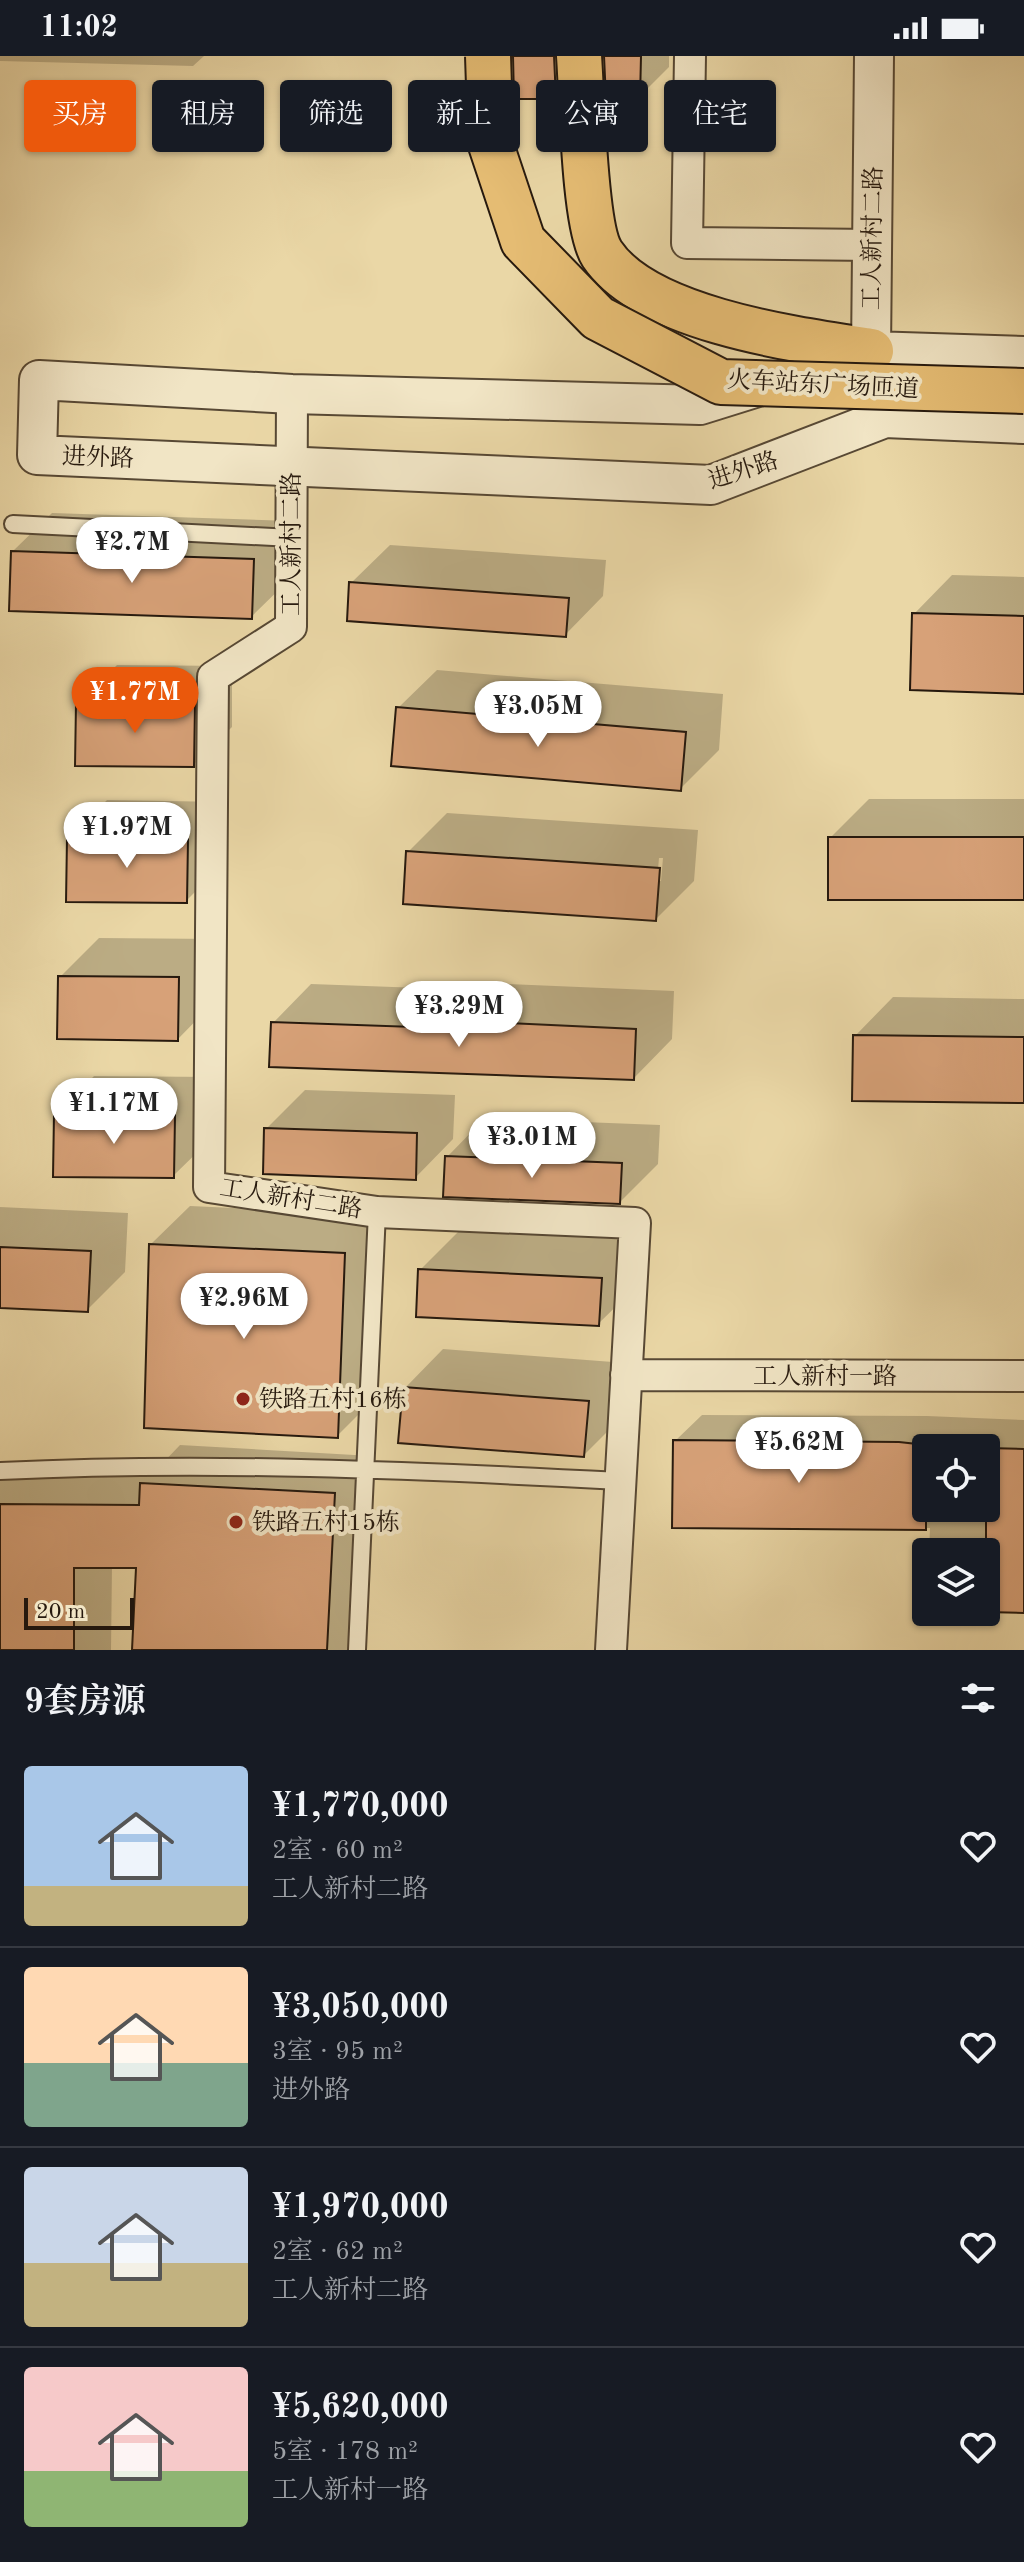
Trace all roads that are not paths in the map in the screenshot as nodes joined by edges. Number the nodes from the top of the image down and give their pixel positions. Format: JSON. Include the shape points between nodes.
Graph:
{"nodes":[{"id":1,"x":488,"y":56,"type":"edge"},
{"id":2,"x":579,"y":56,"type":"edge"},
{"id":3,"x":690,"y":56,"type":"edge"},
{"id":4,"x":874,"y":56,"type":"edge"},
{"id":5,"x":872,"y":245,"type":"junction"},
{"id":6,"x":871,"y":351,"type":"junction"},
{"id":7,"x":1024,"y":356,"type":"edge"},
{"id":8,"x":1024,"y":391,"type":"edge"},
{"id":9,"x":292,"y":394,"type":"junction"},
{"id":10,"x":885,"y":418,"type":"junction"},
{"id":11,"x":1024,"y":424,"type":"edge"},
{"id":12,"x":291,"y":465,"type":"junction"},
{"id":13,"x":13,"y":524,"type":"dead end"},
{"id":14,"x":292,"y":538,"type":"junction"},
{"id":15,"x":377,"y":1212,"type":"junction"},
{"id":16,"x":626,"y":1375,"type":"junction"},
{"id":17,"x":1024,"y":1376,"type":"edge"},
{"id":18,"x":366,"y":1468,"type":"junction"},
{"id":19,"x":0,"y":1471,"type":"edge"},
{"id":20,"x":620,"y":1481,"type":"junction"},
{"id":21,"x":357,"y":1650,"type":"edge"},
{"id":22,"x":611,"y":1650,"type":"edge"}],
"edges":[{"from":1,"to":8,"type":"highway","name":"火车站东广场匝道","bridge":true,"via":[[491,145],[523,241],[598,318],[721,382]]},
{"from":2,"to":6,"type":"highway","name":"火车站东广场匝道","via":[[589,194],[601,253],[632,285],[763,335]]},
{"from":3,"to":5,"type":"street","via":[[687,243]]},
{"from":4,"to":5,"type":"street","name":"工人新村二路"},
{"from":5,"to":6,"type":"street","name":"工人新村二路"},
{"from":6,"to":7,"type":"street","name":"进外路"},
{"from":6,"to":9,"type":"street","name":"进外路","via":[[700,405]]},
{"from":6,"to":10,"type":"street","name":"工人新村二路"},
{"from":9,"to":12,"type":"street","name":"工人新村二路"},
{"from":9,"to":12,"type":"street","name":"进外路","via":[[39,380],[37,455]]},
{"from":10,"to":11,"type":"street","name":"进外路"},
{"from":10,"to":12,"type":"street","name":"进外路","via":[[711,485]]},
{"from":12,"to":14,"type":"street","name":"工人新村二路"},
{"from":13,"to":14,"type":"lane"},
{"from":14,"to":15,"type":"street","name":"工人新村二路","via":[[291,627],[213,677],[209,1187]]},
{"from":15,"to":16,"type":"street","name":"工人新村二路","via":[[635,1223]]},
{"from":15,"to":18,"type":"lane"},
{"from":16,"to":17,"type":"street","name":"工人新村一路"},
{"from":16,"to":20,"type":"street","name":"工人新村二路"},
{"from":18,"to":19,"type":"lane","via":[[101,1466]]},
{"from":18,"to":20,"type":"lane"},
{"from":18,"to":21,"type":"lane"},
{"from":20,"to":22,"type":"street","name":"工人新村二路"}]}
